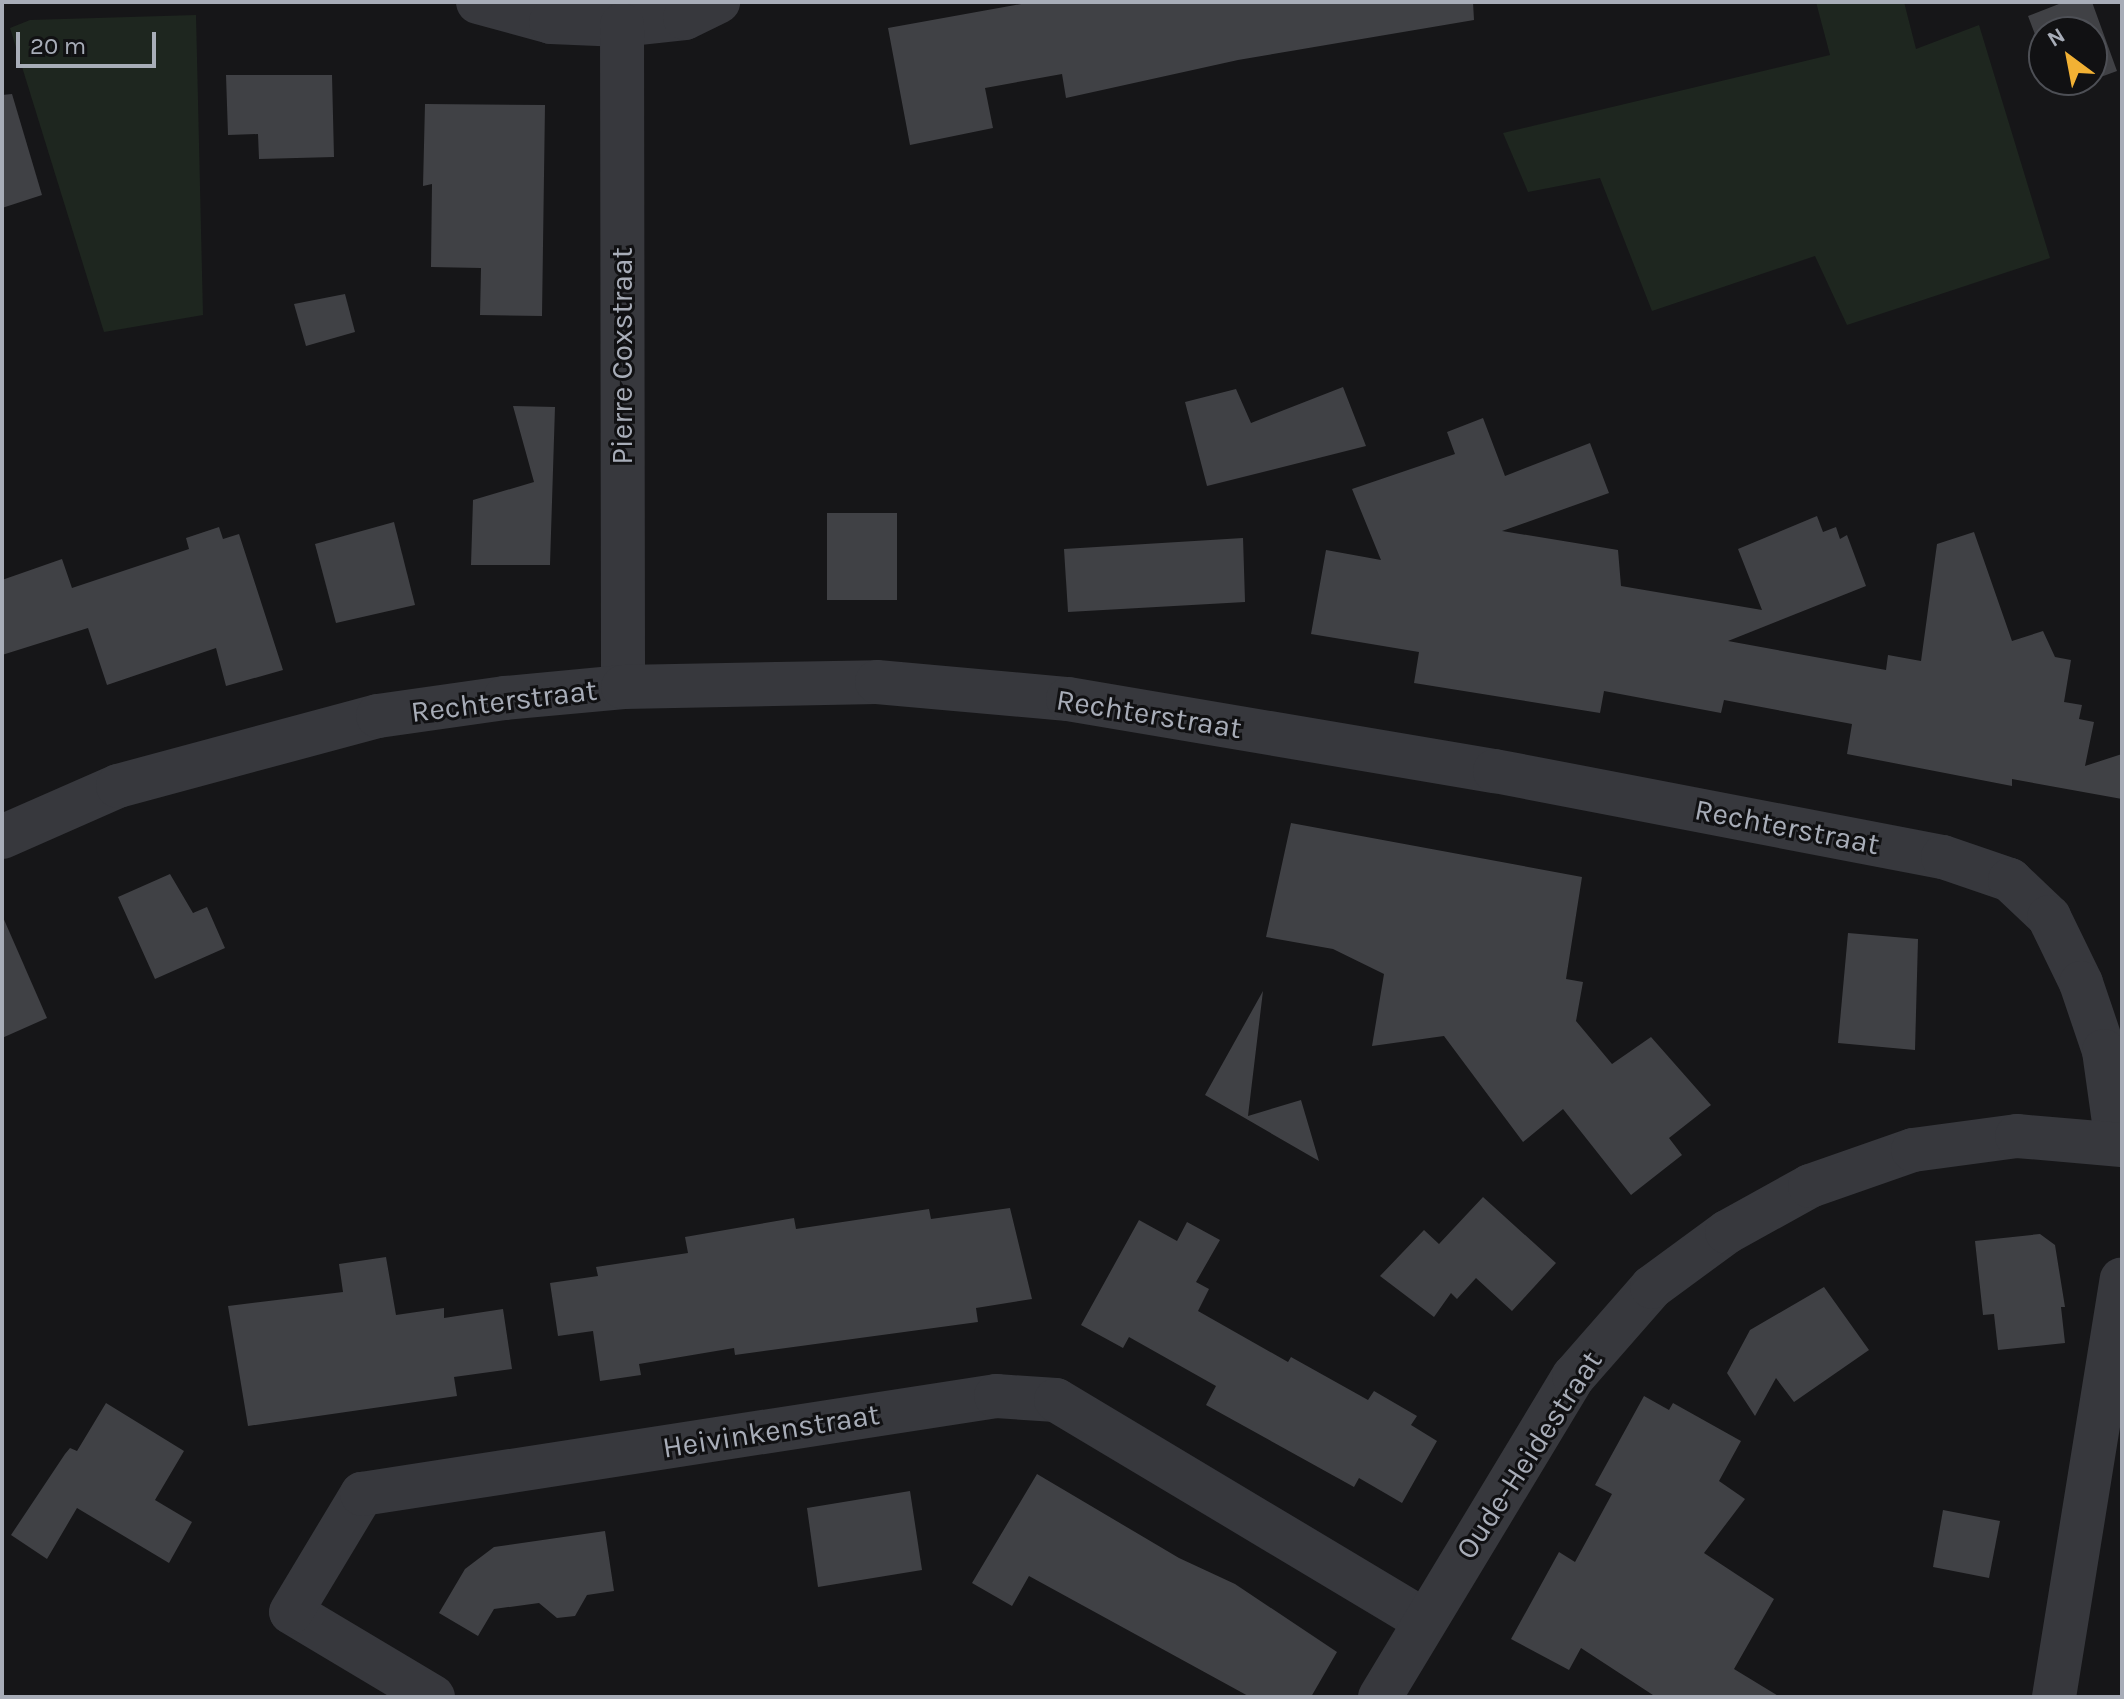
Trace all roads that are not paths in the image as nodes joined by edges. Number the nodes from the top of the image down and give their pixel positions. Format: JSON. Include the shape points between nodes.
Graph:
{"nodes":[{"id":1,"x":478,"y":2,"type":"edge"},
{"id":2,"x":718,"y":2,"type":"edge"},
{"id":3,"x":622,"y":25,"type":"junction"},
{"id":4,"x":623,"y":687,"type":"junction"},
{"id":5,"x":2,"y":837,"type":"edge"},
{"id":6,"x":2120,"y":1144,"type":"edge"},
{"id":7,"x":2122,"y":1279,"type":"edge"},
{"id":8,"x":1424,"y":1620,"type":"junction"},
{"id":9,"x":433,"y":1697,"type":"edge"},
{"id":10,"x":1380,"y":1697,"type":"edge"},
{"id":11,"x":2054,"y":1697,"type":"edge"}],
"edges":[{"from":1,"to":3,"type":"street","via":[[551,22]]},
{"from":2,"to":3,"type":"street","via":[[685,18]]},
{"from":3,"to":4,"type":"street","name":"Pierre Coxstraat"},
{"from":4,"to":5,"type":"street","name":"Rechterstraat","via":[[378,716],[118,786]]},
{"from":4,"to":6,"type":"street","name":"Rechterstraat","via":[[877,682],[1068,699],[1495,771],[1943,857],[2010,880],[2049,917],[2081,983],[2104,1051]]},
{"from":6,"to":8,"type":"street","name":"Oude-Heidestraat","via":[[2017,1136],[1913,1150],[1810,1186],[1727,1232],[1652,1287],[1574,1376]]},
{"from":7,"to":11,"type":"street"},
{"from":8,"to":9,"type":"street","name":"Heivinkenstraat","via":[[1056,1400],[996,1396],[362,1494],[291,1612]]},
{"from":8,"to":10,"type":"street","name":"Oude-Heidestraat"}]}
